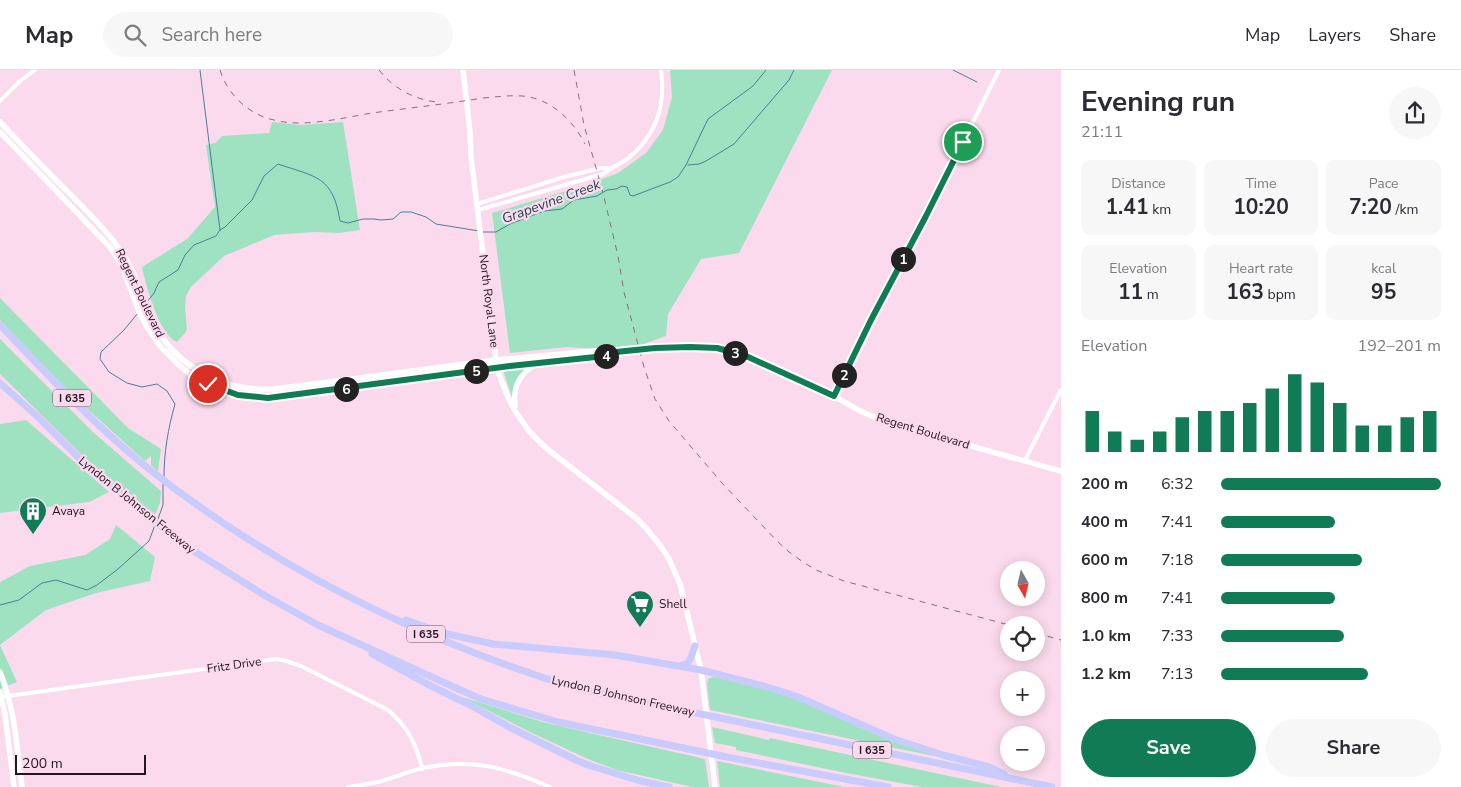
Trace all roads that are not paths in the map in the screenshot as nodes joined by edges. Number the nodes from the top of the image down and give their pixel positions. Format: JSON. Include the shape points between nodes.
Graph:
{"nodes":[{"id":1,"x":35,"y":70,"type":"edge"},
{"id":2,"x":463,"y":70,"type":"edge"},
{"id":3,"x":661,"y":70,"type":"edge"},
{"id":4,"x":999,"y":70,"type":"edge"},
{"id":5,"x":0,"y":101,"type":"edge"},
{"id":6,"x":0,"y":122,"type":"edge"},
{"id":7,"x":0,"y":132,"type":"edge"},
{"id":8,"x":609,"y":168,"type":"junction"},
{"id":9,"x":48,"y":172,"type":"junction"},
{"id":10,"x":42,"y":177,"type":"junction"},
{"id":11,"x":564,"y":177,"type":"junction"},
{"id":12,"x":567,"y":184,"type":"junction"},
{"id":13,"x":477,"y":207,"type":"junction"},
{"id":14,"x":0,"y":325,"type":"edge"},
{"id":15,"x":156,"y":336,"type":"junction"},
{"id":16,"x":616,"y":352,"type":"junction"},
{"id":17,"x":171,"y":353,"type":"junction"},
{"id":18,"x":496,"y":360,"type":"junction"},
{"id":19,"x":536,"y":364,"type":"junction"},
{"id":20,"x":498,"y":368,"type":"junction"},
{"id":21,"x":0,"y":383,"type":"edge"},
{"id":22,"x":1061,"y":390,"type":"edge"},
{"id":23,"x":834,"y":396,"type":"junction"},
{"id":24,"x":516,"y":411,"type":"junction"},
{"id":25,"x":1025,"y":460,"type":"junction"},
{"id":26,"x":1061,"y":471,"type":"edge"},
{"id":27,"x":346,"y":596,"type":"junction"},
{"id":28,"x":318,"y":625,"type":"junction"},
{"id":29,"x":695,"y":646,"type":"junction"},
{"id":30,"x":676,"y":666,"type":"junction"},
{"id":31,"x":701,"y":670,"type":"junction"},
{"id":32,"x":0,"y":672,"type":"edge"},
{"id":33,"x":1,"y":694,"type":"edge"},
{"id":34,"x":9,"y":695,"type":"junction"},
{"id":35,"x":422,"y":769,"type":"junction"},
{"id":36,"x":1016,"y":780,"type":"junction"},
{"id":37,"x":14,"y":787,"type":"edge"},
{"id":38,"x":22,"y":787,"type":"edge"},
{"id":39,"x":348,"y":787,"type":"edge"},
{"id":40,"x":550,"y":787,"type":"edge"},
{"id":41,"x":669,"y":787,"type":"edge"},
{"id":42,"x":714,"y":787,"type":"edge"},
{"id":43,"x":888,"y":787,"type":"edge"},
{"id":44,"x":1052,"y":787,"type":"edge"}],
"edges":[{"from":1,"to":5,"type":"street"},
{"from":2,"to":13,"type":"street","name":"North Royal Lane"},
{"from":3,"to":8,"type":"street","via":[[662,96],[657,122],[626,160]]},
{"from":4,"to":23,"type":"street"},
{"from":6,"to":9,"type":"street","name":"Regent Boulevard"},
{"from":7,"to":10,"type":"street","name":"Regent Boulevard"},
{"from":8,"to":11,"type":"street"},
{"from":8,"to":12,"type":"street","via":[[603,174]]},
{"from":9,"to":10,"type":"street"},
{"from":9,"to":15,"type":"street","name":"Regent Boulevard","via":[[116,245],[132,272]]},
{"from":10,"to":15,"type":"street","name":"Regent Boulevard","via":[[110,247],[122,266],[140,314]]},
{"from":11,"to":12,"type":"street"},
{"from":11,"to":13,"type":"street"},
{"from":12,"to":13,"type":"street"},
{"from":13,"to":18,"type":"street","name":"North Royal Lane"},
{"from":14,"to":27,"type":"highway","name":"Lyndon B Johnson Freeway","number":"I 635","via":[[74,401],[148,468],[241,535]]},
{"from":15,"to":17,"type":"street","name":"Regent Boulevard"},
{"from":16,"to":18,"type":"street","name":"Regent Boulevard","via":[[604,350]]},
{"from":16,"to":19,"type":"street","name":"Regent Boulevard"},
{"from":16,"to":23,"type":"street","name":"Regent Boulevard","via":[[717,348],[746,356]]},
{"from":17,"to":18,"type":"street","name":"Regent Boulevard","via":[[212,378],[260,390]]},
{"from":17,"to":20,"type":"street","name":"Regent Boulevard","via":[[185,370],[204,382],[238,395],[268,398]]},
{"from":18,"to":20,"type":"street","name":"North Royal Lane"},
{"from":19,"to":20,"type":"street","name":"Regent Boulevard"},
{"from":19,"to":24,"type":"street","via":[[517,382],[514,396]]},
{"from":20,"to":24,"type":"street","name":"North Royal Lane"},
{"from":21,"to":28,"type":"highway","name":"Lyndon B Johnson Freeway","number":"I 635","via":[[84,463],[181,543]]},
{"from":22,"to":25,"type":"street"},
{"from":23,"to":25,"type":"street","name":"Regent Boulevard","via":[[888,423]]},
{"from":24,"to":29,"type":"street","name":"North Royal Lane","via":[[543,445],[646,528],[669,559],[680,584]]},
{"from":25,"to":26,"type":"street","name":"Regent Boulevard"},
{"from":27,"to":30,"type":"highway","via":[[461,638],[505,646],[615,655]]},
{"from":27,"to":36,"type":"highway","name":"Lyndon B Johnson Freeway","number":"I 635","via":[[426,634],[576,688]]},
{"from":28,"to":41,"type":"highway","via":[[509,728],[576,760]]},
{"from":28,"to":43,"type":"highway","name":"Lyndon B Johnson Freeway","number":"I 635","via":[[481,699],[558,722]]},
{"from":29,"to":30,"type":"highway","via":[[688,663]]},
{"from":29,"to":31,"type":"street","name":"North Royal Lane"},
{"from":30,"to":31,"type":"highway"},
{"from":31,"to":36,"type":"highway","via":[[796,696],[894,739],[989,767]]},
{"from":31,"to":42,"type":"street","name":"North Royal Lane"},
{"from":32,"to":34,"type":"street"},
{"from":33,"to":34,"type":"street","name":"Fritz Drive"},
{"from":33,"to":37,"type":"street"},
{"from":34,"to":35,"type":"street","name":"Fritz Drive","via":[[283,660],[388,710],[407,730],[417,749]]},
{"from":34,"to":38,"type":"street"},
{"from":35,"to":39,"type":"street"},
{"from":35,"to":40,"type":"street","via":[[479,764],[514,772]]},
{"from":36,"to":44,"type":"highway","name":"Lyndon B Johnson Freeway","number":"I 635"}]}
